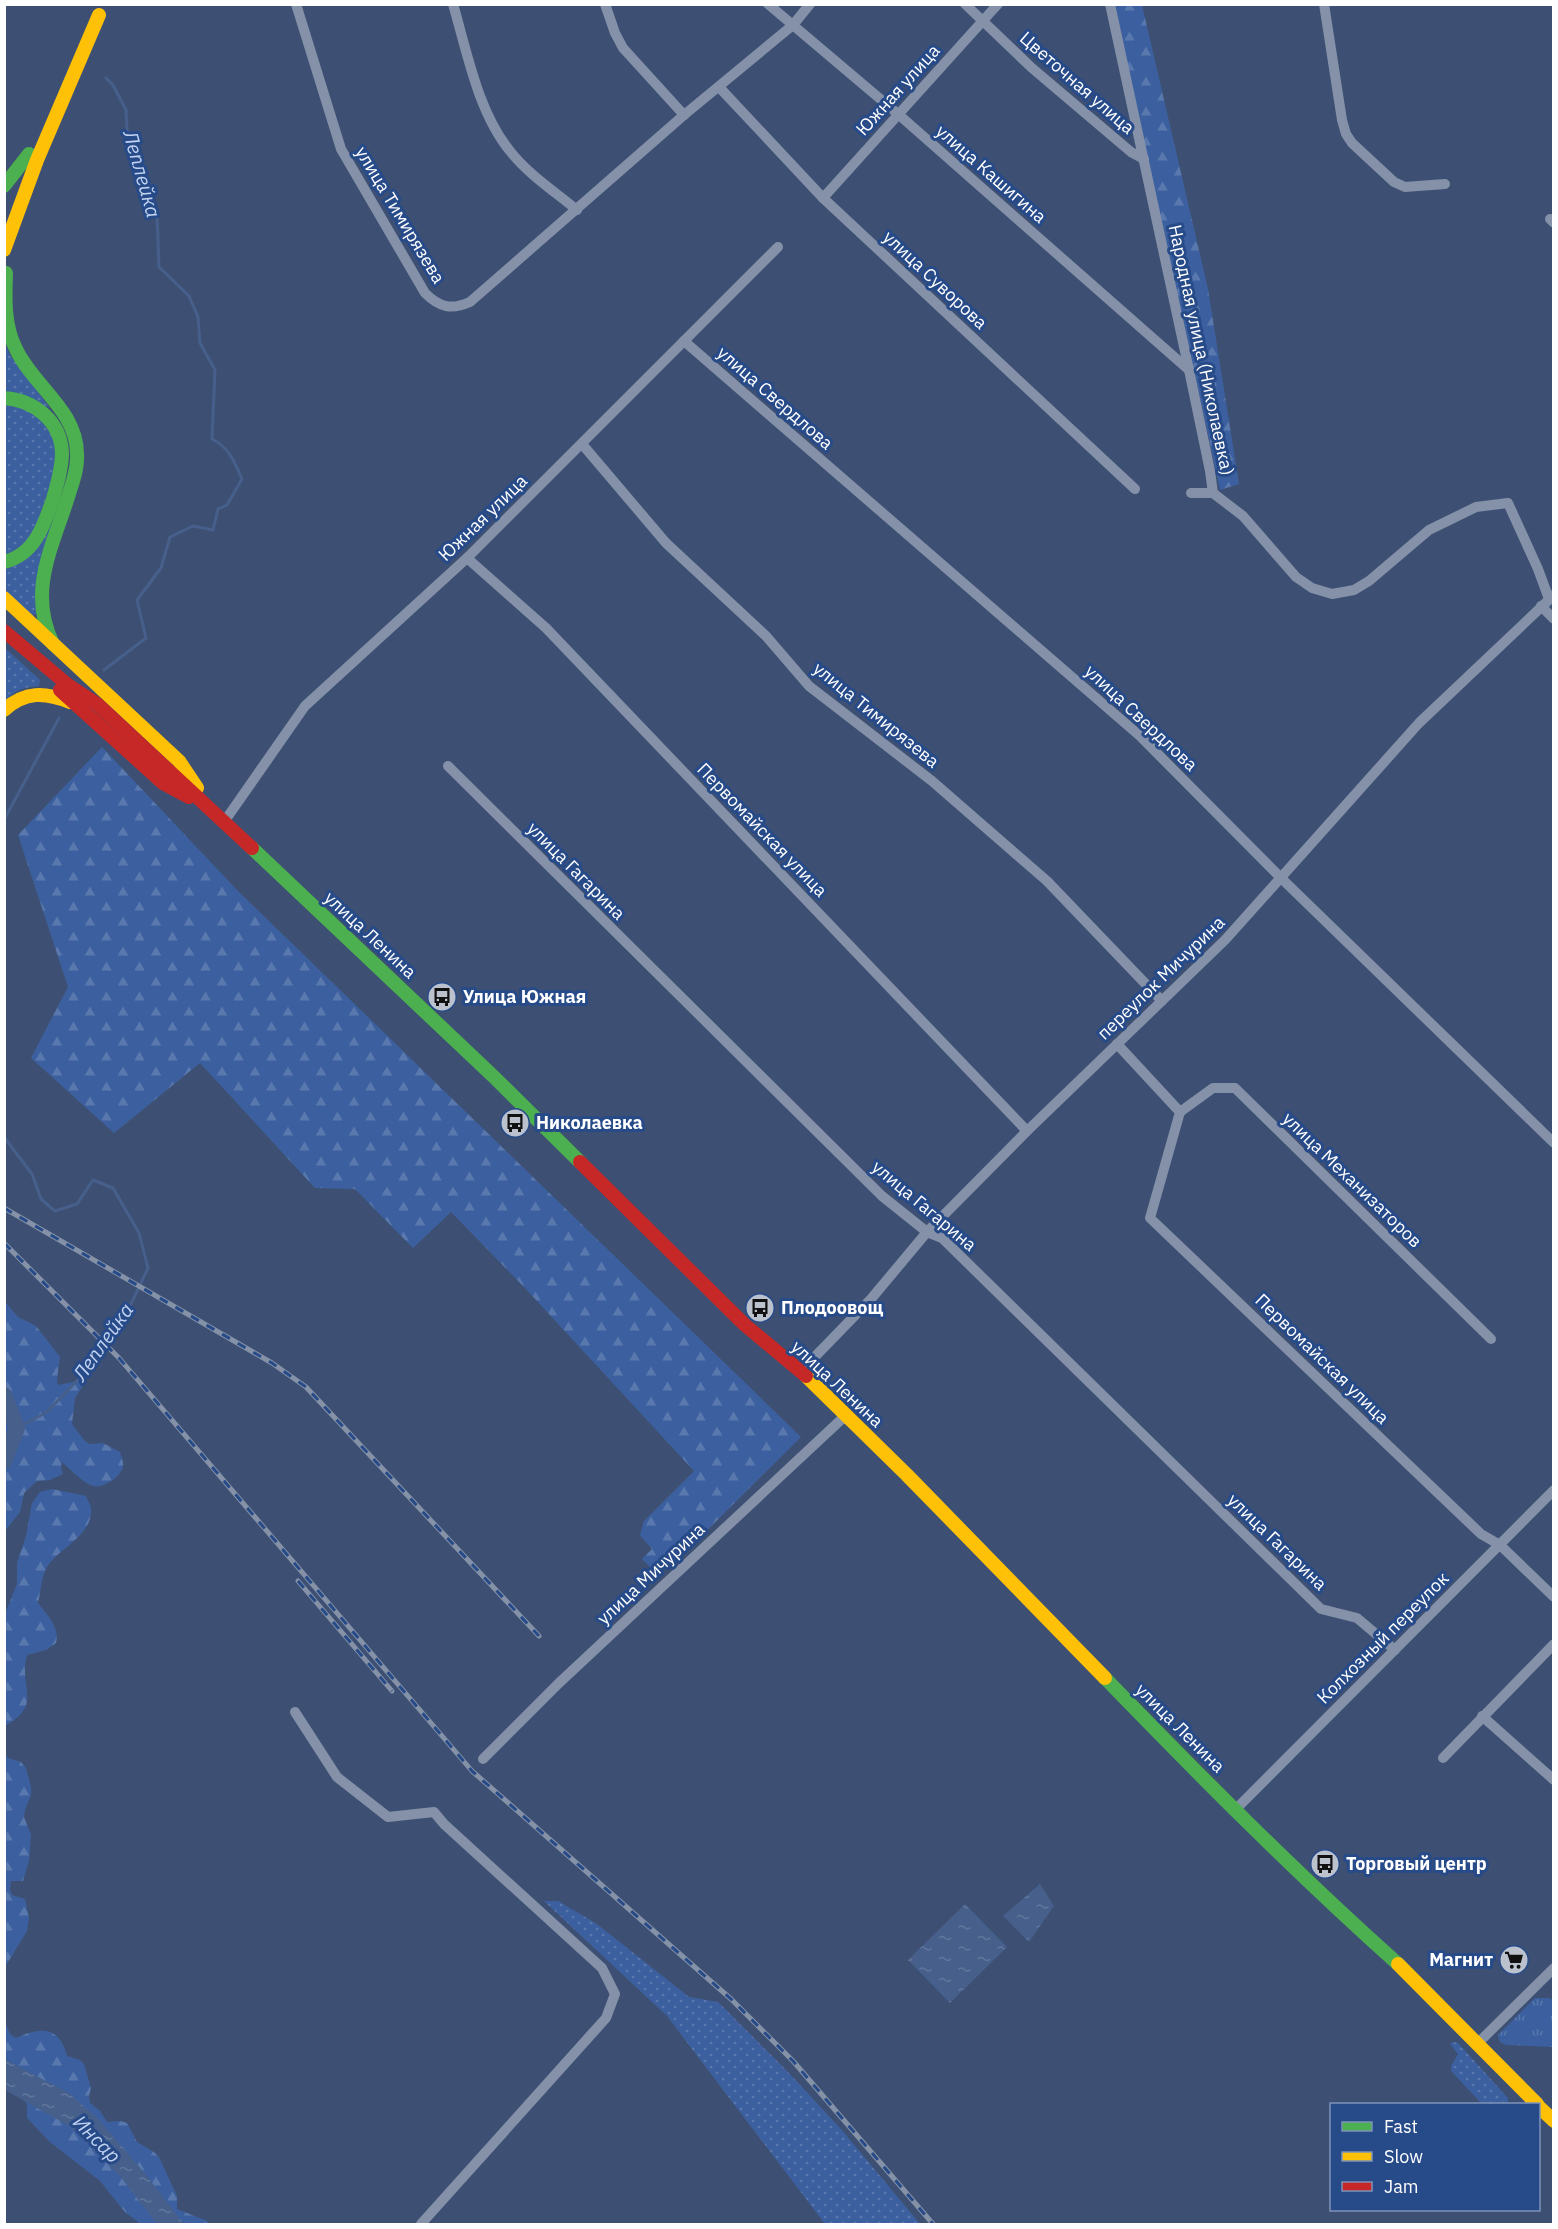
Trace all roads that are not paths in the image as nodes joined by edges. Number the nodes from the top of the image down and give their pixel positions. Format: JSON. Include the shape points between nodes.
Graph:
{"nodes":[{"id":1,"x":296,"y":4,"type":"edge"},
{"id":2,"x":453,"y":4,"type":"edge"},
{"id":3,"x":605,"y":4,"type":"edge"},
{"id":4,"x":768,"y":4,"type":"edge"},
{"id":5,"x":810,"y":4,"type":"edge"},
{"id":6,"x":965,"y":4,"type":"edge"},
{"id":7,"x":998,"y":4,"type":"edge"},
{"id":8,"x":1110,"y":4,"type":"edge"},
{"id":9,"x":1324,"y":4,"type":"edge"},
{"id":10,"x":102,"y":10,"type":"edge"},
{"id":11,"x":983,"y":21,"type":"junction"},
{"id":12,"x":793,"y":25,"type":"junction"},
{"id":13,"x":719,"y":87,"type":"junction"},
{"id":14,"x":61,"y":101,"type":"junction"},
{"id":15,"x":898,"y":114,"type":"junction"},
{"id":16,"x":684,"y":115,"type":"junction"},
{"id":17,"x":29,"y":154,"type":"junction"},
{"id":18,"x":1144,"y":159,"type":"junction"},
{"id":19,"x":1445,"y":184,"type":"dead end"},
{"id":20,"x":4,"y":186,"type":"edge"},
{"id":21,"x":823,"y":198,"type":"junction"},
{"id":22,"x":577,"y":210,"type":"junction"},
{"id":23,"x":4,"y":223,"type":"edge"},
{"id":24,"x":778,"y":247,"type":"dead end"},
{"id":25,"x":4,"y":249,"type":"edge"},
{"id":26,"x":5,"y":276,"type":"edge"},
{"id":27,"x":684,"y":341,"type":"junction"},
{"id":28,"x":1189,"y":370,"type":"junction"},
{"id":29,"x":4,"y":398,"type":"edge"},
{"id":30,"x":582,"y":444,"type":"junction"},
{"id":31,"x":1135,"y":489,"type":"dead end"},
{"id":32,"x":1213,"y":493,"type":"junction"},
{"id":33,"x":1191,"y":494,"type":"dead end"},
{"id":34,"x":467,"y":558,"type":"junction"},
{"id":35,"x":4,"y":562,"type":"edge"},
{"id":36,"x":4,"y":598,"type":"edge"},
{"id":37,"x":1548,"y":600,"type":"edge"},
{"id":38,"x":4,"y":609,"type":"edge"},
{"id":39,"x":1554,"y":619,"type":"edge"},
{"id":40,"x":4,"y":631,"type":"edge"},
{"id":41,"x":4,"y":642,"type":"edge"},
{"id":42,"x":53,"y":644,"type":"junction"},
{"id":43,"x":97,"y":704,"type":"junction"},
{"id":44,"x":77,"y":705,"type":"junction"},
{"id":45,"x":4,"y":710,"type":"edge"},
{"id":46,"x":447,"y":766,"type":"dead end"},
{"id":47,"x":212,"y":811,"type":"junction"},
{"id":48,"x":224,"y":822,"type":"junction"},
{"id":49,"x":1281,"y":878,"type":"junction"},
{"id":50,"x":1162,"y":1001,"type":"junction"},
{"id":51,"x":1117,"y":1044,"type":"junction"},
{"id":52,"x":1180,"y":1112,"type":"junction"},
{"id":53,"x":1027,"y":1131,"type":"junction"},
{"id":54,"x":1554,"y":1143,"type":"edge"},
{"id":55,"x":927,"y":1232,"type":"junction"},
{"id":56,"x":1491,"y":1339,"type":"dead end"},
{"id":57,"x":801,"y":1371,"type":"junction"},
{"id":58,"x":845,"y":1416,"type":"junction"},
{"id":59,"x":1554,"y":1491,"type":"edge"},
{"id":60,"x":1500,"y":1545,"type":"junction"},
{"id":61,"x":1554,"y":1597,"type":"edge"},
{"id":62,"x":1554,"y":1644,"type":"edge"},
{"id":63,"x":1395,"y":1650,"type":"junction"},
{"id":64,"x":295,"y":1712,"type":"dead end"},
{"id":65,"x":1482,"y":1716,"type":"junction"},
{"id":66,"x":1443,"y":1758,"type":"dead end"},
{"id":67,"x":483,"y":1760,"type":"dead end"},
{"id":68,"x":1554,"y":1780,"type":"edge"},
{"id":69,"x":1236,"y":1809,"type":"junction"},
{"id":70,"x":1554,"y":1968,"type":"edge"},
{"id":71,"x":1477,"y":2044,"type":"junction"},
{"id":72,"x":1536,"y":2103,"type":"edge"},
{"id":73,"x":1540,"y":2107,"type":"edge"},
{"id":74,"x":1554,"y":2121,"type":"edge"},
{"id":75,"x":421,"y":2224,"type":"edge"}],
"edges":[{"from":1,"to":22,"type":"street","name":"улица Тимирязева","via":[[341,149],[425,293],[434,302],[446,307],[471,302]]},
{"from":2,"to":22,"type":"street","via":[[495,130],[526,168]]},
{"from":3,"to":16,"type":"street","via":[[623,48]]},
{"from":4,"to":12,"type":"street","name":"улица Кашигина"},
{"from":5,"to":12,"type":"street"},
{"from":6,"to":11,"type":"street","name":"Цветочная улица"},
{"from":7,"to":11,"type":"street","name":"Южная улица"},
{"from":8,"to":18,"type":"street","name":"Народная улица (Николаевка)"},
{"from":9,"to":19,"type":"street","via":[[1342,120],[1352,143],[1405,187]]},
{"from":10,"to":14,"type":"main road"},
{"from":10,"to":17,"type":"main road","via":[[78,40]]},
{"from":11,"to":15,"type":"street","name":"Южная улица"},
{"from":11,"to":18,"type":"street","name":"Цветочная улица","via":[[1032,68]]},
{"from":12,"to":13,"type":"street"},
{"from":12,"to":15,"type":"street","name":"улица Кашигина"},
{"from":13,"to":16,"type":"street"},
{"from":13,"to":21,"type":"street","name":"улица Суворова"},
{"from":14,"to":25,"type":"main road"},
{"from":14,"to":26,"type":"main road"},
{"from":15,"to":21,"type":"street","name":"Южная улица"},
{"from":15,"to":28,"type":"street","name":"улица Кашигина"},
{"from":16,"to":22,"type":"street"},
{"from":17,"to":20,"type":"main road"},
{"from":17,"to":23,"type":"main road"},
{"from":18,"to":28,"type":"street","name":"Народная улица (Николаевка)"},
{"from":21,"to":31,"type":"street","name":"улица Суворова"},
{"from":24,"to":27,"type":"street","name":"Южная улица"},
{"from":26,"to":42,"type":"main road","via":[[10,338],[22,362],[67,418],[78,451],[72,486],[42,588],[42,617]]},
{"from":27,"to":30,"type":"street","name":"Южная улица"},
{"from":27,"to":49,"type":"street","name":"улица Свердлова","via":[[1140,736]]},
{"from":28,"to":32,"type":"street","name":"Народная улица (Николаевка)"},
{"from":29,"to":35,"type":"main road","via":[[26,401],[50,419],[63,454],[41,531],[20,557]]},
{"from":30,"to":34,"type":"street","name":"Южная улица"},
{"from":30,"to":50,"type":"street","name":"улица Тимирязева","via":[[666,543],[766,636],[809,686],[932,782],[1047,881]]},
{"from":32,"to":33,"type":"street"},
{"from":32,"to":37,"type":"street","name":"Народная улица (Николаевка)","via":[[1243,516],[1296,577],[1312,588],[1332,594],[1354,590],[1369,581],[1429,530],[1476,507],[1508,503]]},
{"from":34,"to":48,"type":"street","name":"Южная улица","via":[[305,706]]},
{"from":34,"to":53,"type":"street","name":"Первомайская улица","via":[[554,637]]},
{"from":36,"to":42,"type":"main road"},
{"from":37,"to":39,"type":"street"},
{"from":37,"to":49,"type":"street","name":"переулок Мичурина","via":[[1419,723]]},
{"from":38,"to":43,"type":"main road","via":[[75,675]]},
{"from":40,"to":43,"type":"main road","via":[[68,686]]},
{"from":41,"to":44,"type":"main road"},
{"from":42,"to":47,"type":"main road","via":[[179,761]]},
{"from":43,"to":47,"type":"main road","name":"улица Ленина"},
{"from":44,"to":45,"type":"main road","via":[[55,696],[32,693]]},
{"from":44,"to":47,"type":"main road","via":[[163,783]]},
{"from":46,"to":55,"type":"street","name":"улица Гагарина","via":[[882,1196]]},
{"from":47,"to":48,"type":"main road","name":"улица Ленина"},
{"from":48,"to":57,"type":"main road","name":"улица Ленина","via":[[494,1077],[745,1325]]},
{"from":49,"to":50,"type":"street","name":"переулок Мичурина"},
{"from":49,"to":54,"type":"street","name":"улица Свердлова"},
{"from":50,"to":51,"type":"street","name":"переулок Мичурина"},
{"from":51,"to":52,"type":"street"},
{"from":51,"to":53,"type":"street","name":"переулок Мичурина"},
{"from":52,"to":56,"type":"street","name":"улица Механизаторов","via":[[1213,1088],[1235,1088]]},
{"from":52,"to":60,"type":"street","name":"Первомайская улица","via":[[1150,1218],[1481,1534]]},
{"from":53,"to":55,"type":"street","name":"переулок Мичурина"},
{"from":55,"to":57,"type":"street","name":"переулок Мичурина","via":[[871,1299]]},
{"from":55,"to":63,"type":"street","name":"улица Гагарина","via":[[942,1238],[1321,1609],[1357,1618]]},
{"from":57,"to":58,"type":"main road","name":"улица Ленина"},
{"from":58,"to":67,"type":"street","name":"улица Мичурина","via":[[559,1683]]},
{"from":58,"to":69,"type":"main road","name":"улица Ленина"},
{"from":59,"to":60,"type":"street","name":"Колхозный переулок"},
{"from":60,"to":61,"type":"street","name":"Первомайская улица"},
{"from":60,"to":63,"type":"street","name":"Колхозный переулок"},
{"from":62,"to":65,"type":"street"},
{"from":63,"to":69,"type":"street","name":"Колхозный переулок"},
{"from":64,"to":75,"type":"street","via":[[337,1777],[388,1817],[434,1812],[602,1968],[615,1994],[606,2018]]},
{"from":65,"to":66,"type":"street"},
{"from":65,"to":68,"type":"street"},
{"from":69,"to":71,"type":"main road","name":"улица Ленина"},
{"from":70,"to":71,"type":"street"},
{"from":71,"to":72,"type":"main road","name":"улица Ленина"},
{"from":73,"to":74,"type":"main road","name":"улица Ленина"}]}
